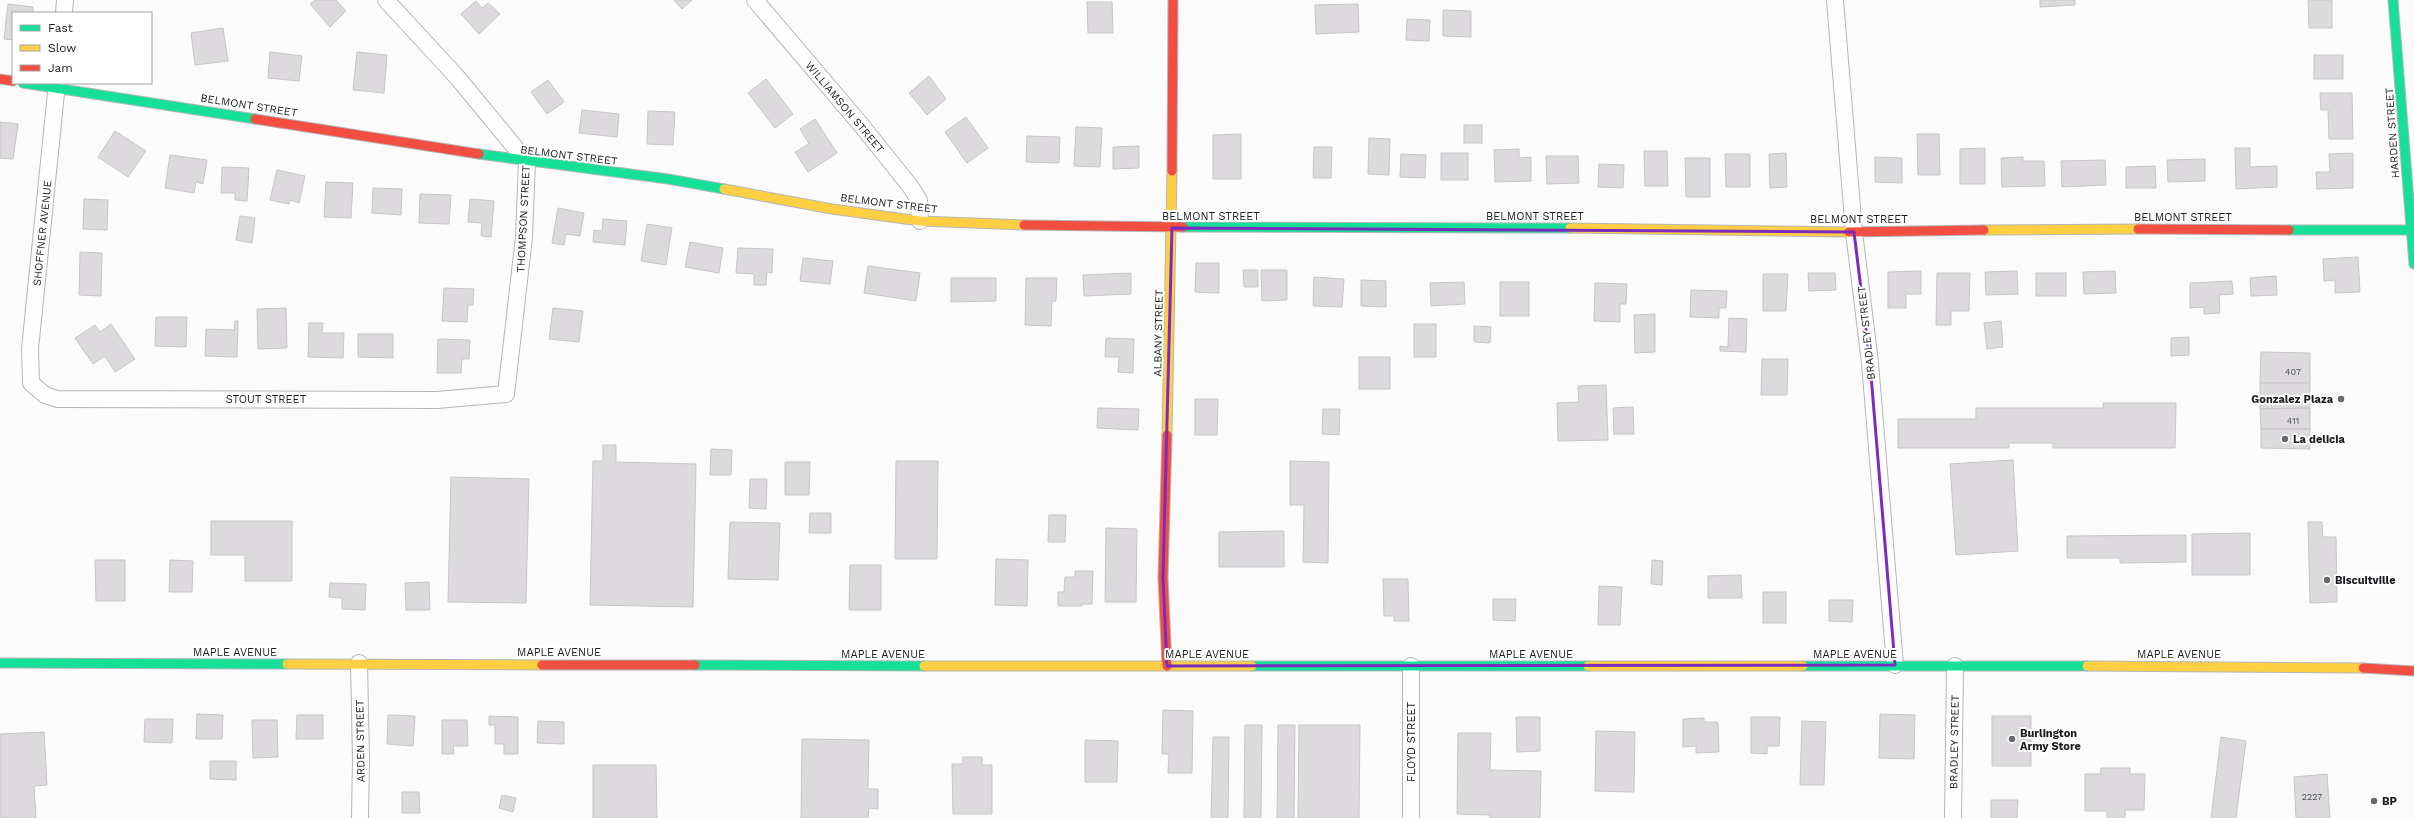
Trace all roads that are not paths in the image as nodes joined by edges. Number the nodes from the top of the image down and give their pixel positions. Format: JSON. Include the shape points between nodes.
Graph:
{"nodes":[{"id":1,"x":65,"y":0,"type":"edge"},
{"id":2,"x":386,"y":0,"type":"edge"},
{"id":3,"x":755,"y":0,"type":"edge"},
{"id":4,"x":1172,"y":0,"type":"edge"},
{"id":5,"x":1835,"y":0,"type":"edge"},
{"id":6,"x":2393,"y":0,"type":"edge"},
{"id":7,"x":64,"y":12,"type":"edge"},
{"id":8,"x":0,"y":79,"type":"edge"},
{"id":9,"x":12,"y":81,"type":"edge"},
{"id":10,"x":34,"y":84,"type":"edge"},
{"id":11,"x":57,"y":86,"type":"edge"},
{"id":12,"x":527,"y":162,"type":"junction"},
{"id":13,"x":920,"y":221,"type":"junction"},
{"id":14,"x":1172,"y":228,"type":"junction"},
{"id":15,"x":2410,"y":230,"type":"junction"},
{"id":16,"x":1854,"y":232,"type":"junction"},
{"id":17,"x":2414,"y":264,"type":"edge"},
{"id":18,"x":30,"y":383,"type":"joint"},
{"id":19,"x":506,"y":394,"type":"joint"},
{"id":20,"x":0,"y":663,"type":"edge"},
{"id":21,"x":359,"y":663,"type":"junction"},
{"id":22,"x":1895,"y":665,"type":"junction"},
{"id":23,"x":1167,"y":666,"type":"junction"},
{"id":24,"x":1411,"y":666,"type":"junction"},
{"id":25,"x":1955,"y":666,"type":"junction"},
{"id":26,"x":2414,"y":671,"type":"edge"},
{"id":27,"x":360,"y":818,"type":"edge"},
{"id":28,"x":1411,"y":818,"type":"edge"},
{"id":29,"x":1953,"y":818,"type":"edge"}],
"edges":[{"from":1,"to":7,"type":"street"},
{"from":2,"to":12,"type":"street","name":"THOMPSON STREET","via":[[457,77]]},
{"from":3,"to":13,"type":"street","name":"WILLIAMSON STREET","via":[[910,186],[919,200]]},
{"from":4,"to":14,"type":"street","name":"ALBANY STREET"},
{"from":5,"to":16,"type":"street","name":"BRADLEY STREET"},
{"from":6,"to":15,"type":"street","name":"HARDEN STREET"},
{"from":8,"to":9,"type":"street"},
{"from":10,"to":11,"type":"street","name":"BELMONT STREET"},
{"from":11,"to":12,"type":"street","name":"BELMONT STREET"},
{"from":11,"to":18,"type":"street","name":"SHOFFNER AVENUE","via":[[30,349]]},
{"from":12,"to":13,"type":"street","name":"BELMONT STREET","via":[[668,179],[832,209]]},
{"from":12,"to":19,"type":"street","name":"THOMPSON STREET","via":[[524,237]]},
{"from":13,"to":14,"type":"street","name":"BELMONT STREET"},
{"from":14,"to":16,"type":"street","name":"BELMONT STREET","via":[[1737,229]]},
{"from":14,"to":23,"type":"street","name":"ALBANY STREET","via":[[1163,578]]},
{"from":15,"to":16,"type":"street","name":"BELMONT STREET","via":[[2094,229]]},
{"from":15,"to":17,"type":"street","name":"HARDEN STREET"},
{"from":16,"to":22,"type":"street","name":"BRADLEY STREET","via":[[1870,363]]},
{"from":18,"to":19,"type":"street","name":"STOUT STREET","via":[[45,395],[56,399],[437,400]]},
{"from":20,"to":21,"type":"street","name":"MAPLE AVENUE"},
{"from":21,"to":23,"type":"street","name":"MAPLE AVENUE"},
{"from":21,"to":27,"type":"street","name":"ARDEN STREET"},
{"from":22,"to":24,"type":"street","name":"MAPLE AVENUE"},
{"from":22,"to":25,"type":"street","name":"MAPLE AVENUE"},
{"from":23,"to":24,"type":"street","name":"MAPLE AVENUE"},
{"from":24,"to":28,"type":"street","name":"FLOYD STREET"},
{"from":25,"to":26,"type":"street","name":"MAPLE AVENUE","via":[[1991,664],[2354,667]]},
{"from":25,"to":29,"type":"street","name":"BRADLEY STREET"}]}
